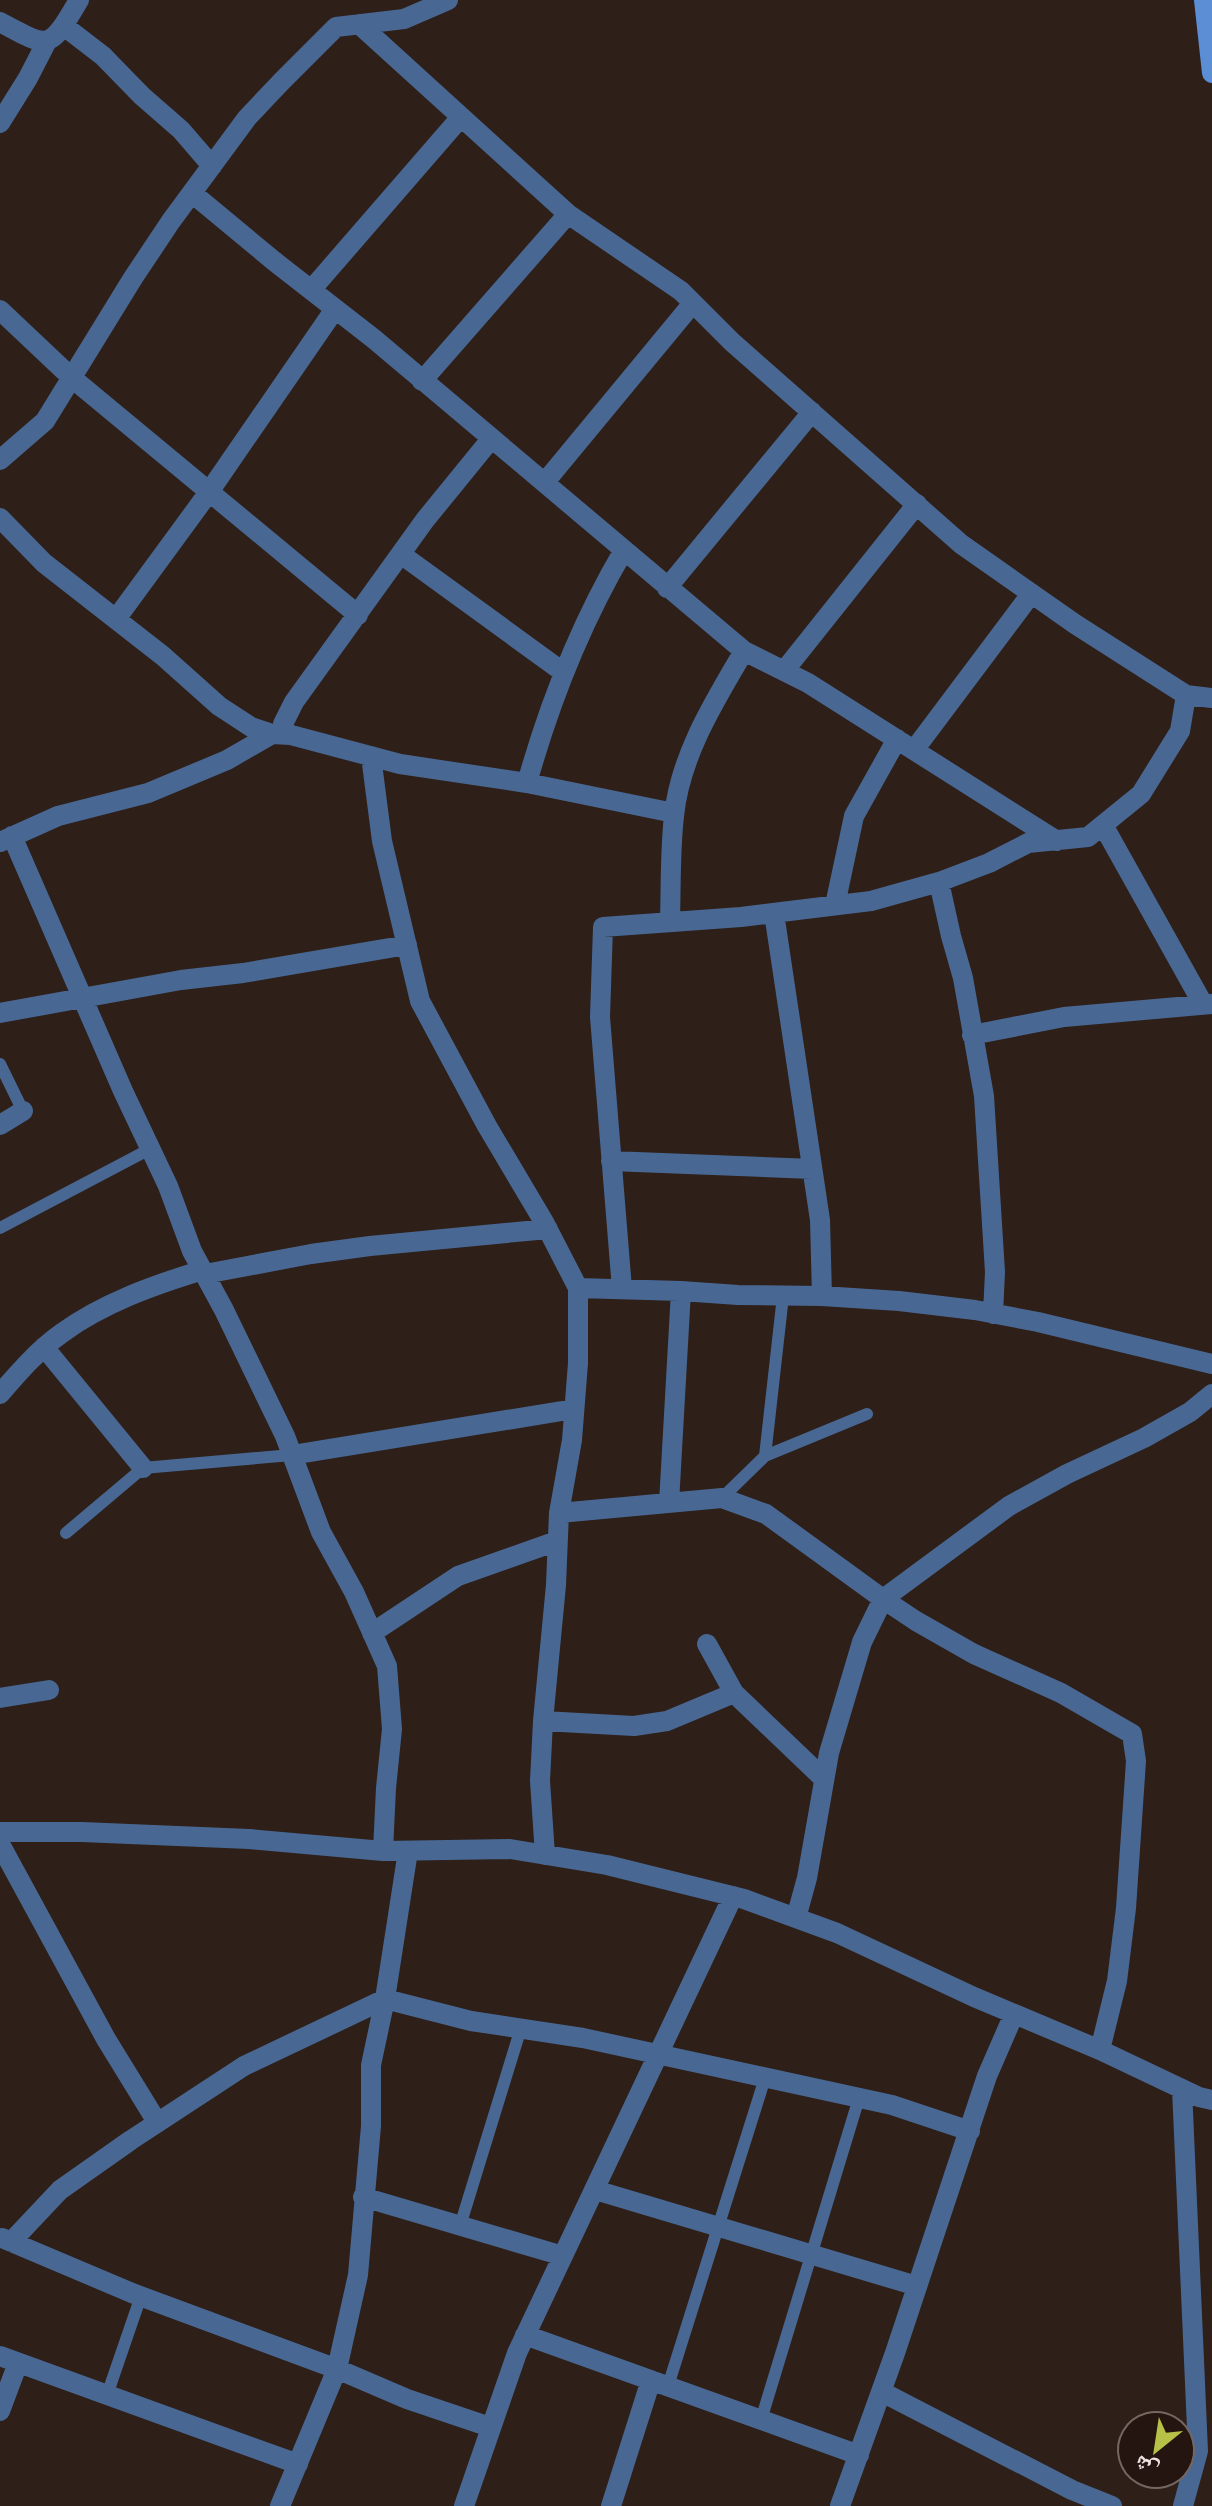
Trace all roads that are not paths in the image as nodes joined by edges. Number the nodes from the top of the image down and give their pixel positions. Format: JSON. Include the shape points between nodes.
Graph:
{"nodes":[{"id":1,"x":79,"y":0,"type":"edge"},
{"id":2,"x":448,"y":0,"type":"edge"},
{"id":3,"x":1204,"y":0,"type":"edge"},
{"id":4,"x":412,"y":7,"type":"edge"},
{"id":5,"x":0,"y":22,"type":"edge"},
{"id":6,"x":359,"y":24,"type":"junction"},
{"id":7,"x":64,"y":26,"type":"junction"},
{"id":8,"x":47,"y":41,"type":"junction"},
{"id":9,"x":1212,"y":73,"type":"edge"},
{"id":10,"x":461,"y":117,"type":"junction"},
{"id":11,"x":0,"y":123,"type":"edge"},
{"id":12,"x":212,"y":166,"type":"junction"},
{"id":13,"x":192,"y":193,"type":"junction"},
{"id":14,"x":568,"y":214,"type":"junction"},
{"id":15,"x":311,"y":290,"type":"junction"},
{"id":16,"x":693,"y":303,"type":"junction"},
{"id":17,"x":335,"y":309,"type":"junction"},
{"id":18,"x":0,"y":310,"type":"edge"},
{"id":19,"x":72,"y":378,"type":"junction"},
{"id":20,"x":422,"y":381,"type":"junction"},
{"id":21,"x":812,"y":412,"type":"junction"},
{"id":22,"x":491,"y":439,"type":"junction"},
{"id":23,"x":0,"y":460,"type":"edge"},
{"id":24,"x":545,"y":482,"type":"junction"},
{"id":25,"x":209,"y":492,"type":"junction"},
{"id":26,"x":917,"y":504,"type":"junction"},
{"id":27,"x":0,"y":518,"type":"edge"},
{"id":28,"x":624,"y":550,"type":"junction"},
{"id":29,"x":402,"y":555,"type":"junction"},
{"id":30,"x":667,"y":588,"type":"junction"},
{"id":31,"x":1031,"y":594,"type":"junction"},
{"id":32,"x":358,"y":615,"type":"junction"},
{"id":33,"x":116,"y":619,"type":"junction"},
{"id":34,"x":744,"y":651,"type":"junction"},
{"id":35,"x":784,"y":671,"type":"junction"},
{"id":36,"x":563,"y":672,"type":"junction"},
{"id":37,"x":1186,"y":695,"type":"junction"},
{"id":38,"x":1212,"y":698,"type":"edge"},
{"id":39,"x":281,"y":734,"type":"junction"},
{"id":40,"x":906,"y":745,"type":"junction"},
{"id":41,"x":371,"y":756,"type":"junction"},
{"id":42,"x":527,"y":783,"type":"junction"},
{"id":43,"x":674,"y":813,"type":"junction"},
{"id":44,"x":1103,"y":825,"type":"junction"},
{"id":45,"x":6,"y":839,"type":"edge"},
{"id":46,"x":1057,"y":841,"type":"junction"},
{"id":47,"x":939,"y":882,"type":"junction"},
{"id":48,"x":835,"y":905,"type":"junction"},
{"id":49,"x":774,"y":913,"type":"junction"},
{"id":50,"x":670,"y":921,"type":"junction"},
{"id":51,"x":407,"y":945,"type":"junction"},
{"id":52,"x":83,"y":996,"type":"junction"},
{"id":53,"x":1208,"y":1004,"type":"edge"},
{"id":54,"x":0,"y":1013,"type":"edge"},
{"id":55,"x":972,"y":1035,"type":"junction"},
{"id":56,"x":0,"y":1064,"type":"edge"},
{"id":57,"x":23,"y":1111,"type":"joint"},
{"id":58,"x":0,"y":1125,"type":"edge"},
{"id":59,"x":150,"y":1149,"type":"junction"},
{"id":60,"x":611,"y":1161,"type":"junction"},
{"id":61,"x":812,"y":1169,"type":"junction"},
{"id":62,"x":0,"y":1228,"type":"edge"},
{"id":63,"x":548,"y":1229,"type":"junction"},
{"id":64,"x":204,"y":1272,"type":"junction"},
{"id":65,"x":578,"y":1288,"type":"junction"},
{"id":66,"x":622,"y":1289,"type":"junction"},
{"id":67,"x":681,"y":1291,"type":"junction"},
{"id":68,"x":783,"y":1296,"type":"junction"},
{"id":69,"x":822,"y":1296,"type":"junction"},
{"id":70,"x":993,"y":1314,"type":"junction"},
{"id":71,"x":44,"y":1347,"type":"junction"},
{"id":72,"x":1212,"y":1364,"type":"edge"},
{"id":73,"x":0,"y":1394,"type":"edge"},
{"id":74,"x":1212,"y":1394,"type":"edge"},
{"id":75,"x":574,"y":1409,"type":"junction"},
{"id":76,"x":867,"y":1414,"type":"dead end"},
{"id":77,"x":292,"y":1455,"type":"junction"},
{"id":78,"x":765,"y":1456,"type":"junction"},
{"id":79,"x":143,"y":1468,"type":"junction"},
{"id":80,"x":722,"y":1498,"type":"junction"},
{"id":81,"x":669,"y":1503,"type":"junction"},
{"id":82,"x":559,"y":1513,"type":"junction"},
{"id":83,"x":66,"y":1533,"type":"dead end"},
{"id":84,"x":557,"y":1541,"type":"junction"},
{"id":85,"x":883,"y":1599,"type":"junction"},
{"id":86,"x":372,"y":1633,"type":"junction"},
{"id":87,"x":707,"y":1644,"type":"dead end"},
{"id":88,"x":49,"y":1690,"type":"dead end"},
{"id":89,"x":734,"y":1693,"type":"junction"},
{"id":90,"x":0,"y":1698,"type":"edge"},
{"id":91,"x":543,"y":1721,"type":"junction"},
{"id":92,"x":824,"y":1779,"type":"junction"},
{"id":93,"x":0,"y":1832,"type":"edge"},
{"id":94,"x":0,"y":1844,"type":"edge"},
{"id":95,"x":383,"y":1851,"type":"junction"},
{"id":96,"x":408,"y":1851,"type":"junction"},
{"id":97,"x":545,"y":1855,"type":"junction"},
{"id":98,"x":733,"y":1896,"type":"junction"},
{"id":99,"x":796,"y":1918,"type":"junction"},
{"id":100,"x":385,"y":1999,"type":"junction"},
{"id":101,"x":1014,"y":2014,"type":"junction"},
{"id":102,"x":521,"y":2028,"type":"junction"},
{"id":103,"x":1100,"y":2050,"type":"junction"},
{"id":104,"x":659,"y":2055,"type":"junction"},
{"id":105,"x":765,"y":2078,"type":"junction"},
{"id":106,"x":1182,"y":2089,"type":"junction"},
{"id":107,"x":859,"y":2098,"type":"junction"},
{"id":108,"x":1212,"y":2100,"type":"edge"},
{"id":109,"x":157,"y":2122,"type":"junction"},
{"id":110,"x":970,"y":2131,"type":"junction"},
{"id":111,"x":595,"y":2190,"type":"junction"},
{"id":112,"x":363,"y":2197,"type":"junction"},
{"id":113,"x":460,"y":2226,"type":"junction"},
{"id":114,"x":718,"y":2227,"type":"junction"},
{"id":115,"x":5,"y":2240,"type":"edge"},
{"id":116,"x":812,"y":2254,"type":"junction"},
{"id":117,"x":563,"y":2256,"type":"junction"},
{"id":118,"x":917,"y":2286,"type":"junction"},
{"id":119,"x":141,"y":2296,"type":"junction"},
{"id":120,"x":525,"y":2335,"type":"junction"},
{"id":121,"x":9,"y":2360,"type":"edge"},
{"id":122,"x":337,"y":2369,"type":"junction"},
{"id":123,"x":660,"y":2383,"type":"junction"},
{"id":124,"x":882,"y":2392,"type":"junction"},
{"id":125,"x":107,"y":2395,"type":"junction"},
{"id":126,"x":0,"y":2411,"type":"edge"},
{"id":127,"x":761,"y":2420,"type":"junction"},
{"id":128,"x":490,"y":2427,"type":"junction"},
{"id":129,"x":859,"y":2455,"type":"junction"},
{"id":130,"x":298,"y":2464,"type":"junction"},
{"id":131,"x":1080,"y":2500,"type":"edge"},
{"id":132,"x":280,"y":2506,"type":"edge"},
{"id":133,"x":464,"y":2506,"type":"edge"},
{"id":134,"x":611,"y":2506,"type":"edge"},
{"id":135,"x":840,"y":2506,"type":"edge"},
{"id":136,"x":1112,"y":2506,"type":"edge"},
{"id":137,"x":1183,"y":2506,"type":"edge"}],
"edges":[{"from":1,"to":7,"type":"street"},
{"from":2,"to":4,"type":"street"},
{"from":3,"to":9,"type":"main road"},
{"from":4,"to":6,"type":"street","via":[[404,19]]},
{"from":5,"to":8,"type":"street"},
{"from":6,"to":10,"type":"street"},
{"from":6,"to":12,"type":"street","via":[[336,27],[247,118]]},
{"from":7,"to":8,"type":"street"},
{"from":7,"to":12,"type":"street","via":[[103,56]]},
{"from":8,"to":11,"type":"street"},
{"from":10,"to":14,"type":"street"},
{"from":10,"to":15,"type":"street"},
{"from":12,"to":13,"type":"street"},
{"from":13,"to":15,"type":"street"},
{"from":13,"to":19,"type":"street"},
{"from":14,"to":16,"type":"street"},
{"from":14,"to":20,"type":"street"},
{"from":15,"to":17,"type":"street"},
{"from":16,"to":21,"type":"street"},
{"from":16,"to":24,"type":"street"},
{"from":17,"to":20,"type":"street"},
{"from":17,"to":25,"type":"street"},
{"from":18,"to":19,"type":"street"},
{"from":19,"to":23,"type":"street","via":[[45,421]]},
{"from":19,"to":25,"type":"street"},
{"from":20,"to":22,"type":"street"},
{"from":21,"to":26,"type":"street"},
{"from":21,"to":30,"type":"street"},
{"from":22,"to":24,"type":"street"},
{"from":22,"to":29,"type":"street"},
{"from":24,"to":28,"type":"street"},
{"from":25,"to":32,"type":"street"},
{"from":25,"to":33,"type":"street"},
{"from":26,"to":31,"type":"street","via":[[961,544]]},
{"from":26,"to":35,"type":"street"},
{"from":27,"to":33,"type":"street","via":[[44,563]]},
{"from":28,"to":30,"type":"street"},
{"from":28,"to":36,"type":"street"},
{"from":29,"to":32,"type":"street"},
{"from":29,"to":36,"type":"street"},
{"from":30,"to":34,"type":"street"},
{"from":31,"to":37,"type":"street"},
{"from":31,"to":40,"type":"street"},
{"from":32,"to":39,"type":"street","via":[[287,714]]},
{"from":33,"to":39,"type":"street","via":[[219,706],[251,727]]},
{"from":34,"to":35,"type":"street"},
{"from":34,"to":43,"type":"street","via":[[696,737]]},
{"from":35,"to":40,"type":"street"},
{"from":36,"to":42,"type":"street"},
{"from":37,"to":38,"type":"street"},
{"from":37,"to":44,"type":"street","via":[[1180,731],[1141,794]]},
{"from":39,"to":41,"type":"street"},
{"from":39,"to":45,"type":"street","via":[[148,793],[58,816]]},
{"from":40,"to":46,"type":"street"},
{"from":40,"to":48,"type":"street","via":[[854,816]]},
{"from":41,"to":42,"type":"street"},
{"from":41,"to":51,"type":"street","via":[[382,841]]},
{"from":42,"to":43,"type":"street"},
{"from":43,"to":50,"type":"street"},
{"from":44,"to":46,"type":"street","via":[[1088,837]]},
{"from":44,"to":53,"type":"street"},
{"from":45,"to":52,"type":"street"},
{"from":46,"to":47,"type":"street","via":[[1028,843]]},
{"from":47,"to":48,"type":"street"},
{"from":47,"to":55,"type":"street"},
{"from":48,"to":49,"type":"street"},
{"from":49,"to":50,"type":"street"},
{"from":49,"to":61,"type":"street"},
{"from":50,"to":60,"type":"street","via":[[603,927],[600,1017]]},
{"from":51,"to":52,"type":"street"},
{"from":51,"to":63,"type":"street","via":[[420,1001]]},
{"from":52,"to":54,"type":"street"},
{"from":52,"to":59,"type":"street"},
{"from":53,"to":55,"type":"street","via":[[1064,1017]]},
{"from":55,"to":70,"type":"street","via":[[989,1148]]},
{"from":56,"to":57,"type":"lane"},
{"from":57,"to":58,"type":"street"},
{"from":59,"to":62,"type":"lane"},
{"from":59,"to":64,"type":"street"},
{"from":60,"to":61,"type":"street"},
{"from":60,"to":66,"type":"street"},
{"from":61,"to":69,"type":"street"},
{"from":63,"to":64,"type":"street","via":[[370,1246]]},
{"from":63,"to":65,"type":"street"},
{"from":64,"to":71,"type":"street","via":[[171,1279],[116,1302]]},
{"from":64,"to":77,"type":"street"},
{"from":65,"to":66,"type":"street"},
{"from":65,"to":75,"type":"street"},
{"from":66,"to":67,"type":"street"},
{"from":67,"to":68,"type":"street"},
{"from":67,"to":81,"type":"street"},
{"from":68,"to":69,"type":"street"},
{"from":68,"to":78,"type":"lane"},
{"from":69,"to":70,"type":"street"},
{"from":70,"to":72,"type":"street"},
{"from":71,"to":73,"type":"street"},
{"from":71,"to":79,"type":"street"},
{"from":74,"to":85,"type":"street","via":[[1144,1438],[1009,1506]]},
{"from":75,"to":77,"type":"street"},
{"from":75,"to":82,"type":"street"},
{"from":76,"to":78,"type":"lane"},
{"from":77,"to":79,"type":"lane"},
{"from":77,"to":86,"type":"street","via":[[321,1532]]},
{"from":78,"to":80,"type":"lane"},
{"from":79,"to":83,"type":"lane"},
{"from":80,"to":81,"type":"street"},
{"from":80,"to":85,"type":"street","via":[[766,1514]]},
{"from":81,"to":82,"type":"street"},
{"from":82,"to":84,"type":"street"},
{"from":84,"to":86,"type":"street","via":[[458,1576]]},
{"from":84,"to":91,"type":"street"},
{"from":85,"to":92,"type":"street","via":[[862,1642]]},
{"from":85,"to":103,"type":"street","via":[[974,1654],[1061,1693],[1132,1734],[1136,1761],[1126,1908],[1117,1981]]},
{"from":86,"to":95,"type":"street","via":[[387,1666],[392,1729]]},
{"from":87,"to":89,"type":"street"},
{"from":88,"to":90,"type":"street"},
{"from":89,"to":91,"type":"street","via":[[667,1721],[634,1726]]},
{"from":89,"to":92,"type":"street"},
{"from":91,"to":97,"type":"street"},
{"from":92,"to":99,"type":"street"},
{"from":93,"to":95,"type":"street","via":[[249,1839]]},
{"from":94,"to":109,"type":"street"},
{"from":95,"to":96,"type":"street"},
{"from":96,"to":97,"type":"street","via":[[510,1849]]},
{"from":96,"to":100,"type":"street"},
{"from":97,"to":98,"type":"street"},
{"from":98,"to":99,"type":"street"},
{"from":98,"to":104,"type":"street"},
{"from":99,"to":101,"type":"street"},
{"from":100,"to":102,"type":"street"},
{"from":100,"to":109,"type":"street","via":[[244,2066]]},
{"from":100,"to":112,"type":"street","via":[[371,2065]]},
{"from":101,"to":103,"type":"street"},
{"from":101,"to":110,"type":"street"},
{"from":102,"to":104,"type":"street"},
{"from":102,"to":113,"type":"lane"},
{"from":103,"to":106,"type":"street"},
{"from":104,"to":105,"type":"street"},
{"from":104,"to":111,"type":"street"},
{"from":105,"to":107,"type":"street"},
{"from":105,"to":114,"type":"lane"},
{"from":106,"to":108,"type":"street"},
{"from":106,"to":137,"type":"street","via":[[1198,2451]]},
{"from":107,"to":110,"type":"street"},
{"from":107,"to":116,"type":"lane"},
{"from":109,"to":115,"type":"street","via":[[60,2190]]},
{"from":110,"to":118,"type":"street"},
{"from":111,"to":114,"type":"street"},
{"from":111,"to":117,"type":"street"},
{"from":112,"to":113,"type":"street"},
{"from":112,"to":122,"type":"street","via":[[358,2275]]},
{"from":113,"to":117,"type":"street"},
{"from":114,"to":116,"type":"street"},
{"from":114,"to":123,"type":"lane"},
{"from":115,"to":119,"type":"street"},
{"from":116,"to":118,"type":"street"},
{"from":116,"to":127,"type":"lane"},
{"from":117,"to":120,"type":"street"},
{"from":118,"to":124,"type":"street"},
{"from":119,"to":122,"type":"street"},
{"from":119,"to":125,"type":"lane"},
{"from":120,"to":123,"type":"street"},
{"from":120,"to":128,"type":"street"},
{"from":121,"to":125,"type":"street"},
{"from":121,"to":126,"type":"street"},
{"from":122,"to":128,"type":"street"},
{"from":122,"to":130,"type":"street"},
{"from":123,"to":127,"type":"street"},
{"from":123,"to":134,"type":"street"},
{"from":124,"to":129,"type":"street"},
{"from":124,"to":131,"type":"street"},
{"from":125,"to":130,"type":"street"},
{"from":127,"to":129,"type":"street"},
{"from":128,"to":133,"type":"street"},
{"from":129,"to":135,"type":"street"},
{"from":130,"to":132,"type":"street"},
{"from":131,"to":136,"type":"street"}]}
